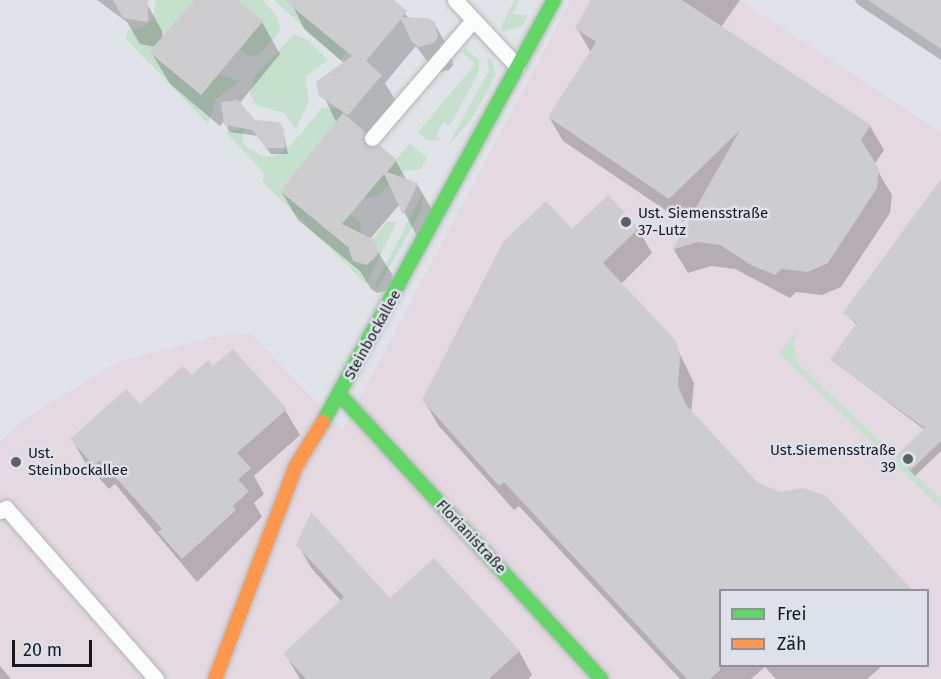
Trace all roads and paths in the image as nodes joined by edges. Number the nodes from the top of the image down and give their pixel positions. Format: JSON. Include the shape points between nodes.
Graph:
{"nodes":[{"id":1,"x":455,"y":0,"type":"edge"},
{"id":2,"x":554,"y":0,"type":"edge"},
{"id":3,"x":473,"y":20,"type":"junction"},
{"id":4,"x":517,"y":66,"type":"junction"},
{"id":5,"x":372,"y":138,"type":"dead end"},
{"id":6,"x":340,"y":395,"type":"junction"},
{"id":7,"x":0,"y":511,"type":"edge"},
{"id":8,"x":156,"y":679,"type":"edge"},
{"id":9,"x":215,"y":679,"type":"edge"},
{"id":10,"x":601,"y":679,"type":"edge"}],
"edges":[{"from":1,"to":3,"type":"lane"},
{"from":2,"to":4,"type":"street","name":"Steinbockallee"},
{"from":3,"to":4,"type":"lane"},
{"from":3,"to":5,"type":"lane"},
{"from":4,"to":6,"type":"street","name":"Steinbockallee"},
{"from":6,"to":9,"type":"street","name":"Steinbockallee","via":[[296,466]]},
{"from":6,"to":10,"type":"street","name":"Florianistraße"},
{"from":7,"to":8,"type":"lane","via":[[6,508]]}]}
